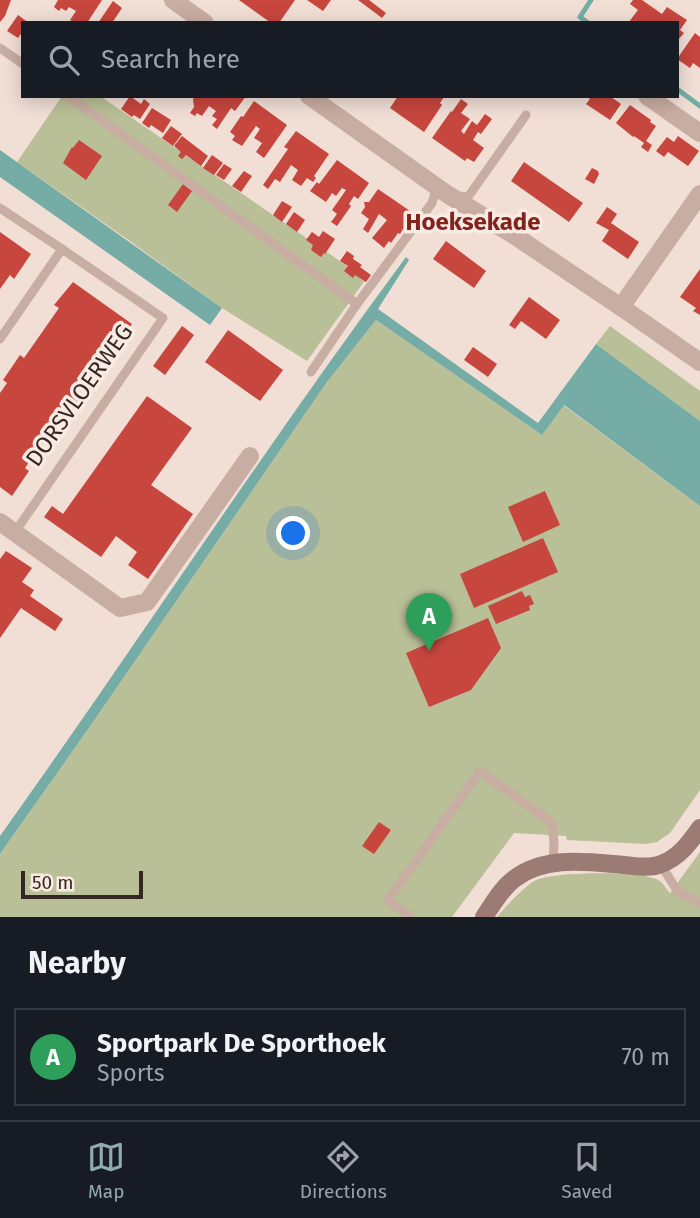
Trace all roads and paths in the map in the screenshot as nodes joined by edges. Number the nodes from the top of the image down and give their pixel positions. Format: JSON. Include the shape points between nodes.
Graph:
{"nodes":[{"id":1,"x":173,"y":0,"type":"edge"},
{"id":2,"x":202,"y":21,"type":"edge"},
{"id":3,"x":0,"y":48,"type":"edge"},
{"id":4,"x":21,"y":63,"type":"edge"},
{"id":5,"x":71,"y":98,"type":"edge"},
{"id":6,"x":312,"y":98,"type":"edge"},
{"id":7,"x":650,"y":98,"type":"edge"},
{"id":8,"x":526,"y":115,"type":"dead end"},
{"id":9,"x":700,"y":133,"type":"edge"},
{"id":10,"x":442,"y":190,"type":"junction"},
{"id":11,"x":700,"y":194,"type":"edge"},
{"id":12,"x":0,"y":208,"type":"edge"},
{"id":13,"x":62,"y":249,"type":"junction"},
{"id":14,"x":357,"y":304,"type":"junction"},
{"id":15,"x":621,"y":307,"type":"junction"},
{"id":16,"x":0,"y":339,"type":"edge"},
{"id":17,"x":700,"y":362,"type":"edge"},
{"id":18,"x":311,"y":372,"type":"dead end"},
{"id":19,"x":250,"y":456,"type":"dead end"},
{"id":20,"x":7,"y":527,"type":"edge"},
{"id":21,"x":700,"y":828,"type":"edge"},
{"id":22,"x":553,"y":863,"type":"junction"},
{"id":23,"x":661,"y":865,"type":"junction"},
{"id":24,"x":700,"y":903,"type":"edge"},
{"id":25,"x":411,"y":917,"type":"edge"},
{"id":26,"x":484,"y":917,"type":"edge"}],
"edges":[{"from":1,"to":2,"type":"street"},
{"from":3,"to":4,"type":"lane"},
{"from":5,"to":14,"type":"lane"},
{"from":6,"to":10,"type":"street"},
{"from":7,"to":9,"type":"street"},
{"from":8,"to":10,"type":"lane","via":[[468,197]]},
{"from":10,"to":14,"type":"lane"},
{"from":10,"to":15,"type":"street"},
{"from":11,"to":15,"type":"street"},
{"from":12,"to":13,"type":"lane","name":"DORSVLOERWEG"},
{"from":13,"to":16,"type":"lane"},
{"from":13,"to":20,"type":"lane","name":"DORSVLOERWEG","via":[[163,318]]},
{"from":14,"to":18,"type":"lane"},
{"from":15,"to":17,"type":"street"},
{"from":19,"to":20,"type":"street","name":"DORSVLOERWEG","via":[[147,602],[120,608]]},
{"from":21,"to":23,"type":"street","via":[[688,845]]},
{"from":22,"to":23,"type":"street"},
{"from":22,"to":25,"type":"lane","via":[[552,823],[480,771],[388,900]]},
{"from":22,"to":26,"type":"street","via":[[514,878]]},
{"from":23,"to":24,"type":"lane","via":[[678,892]]}]}
